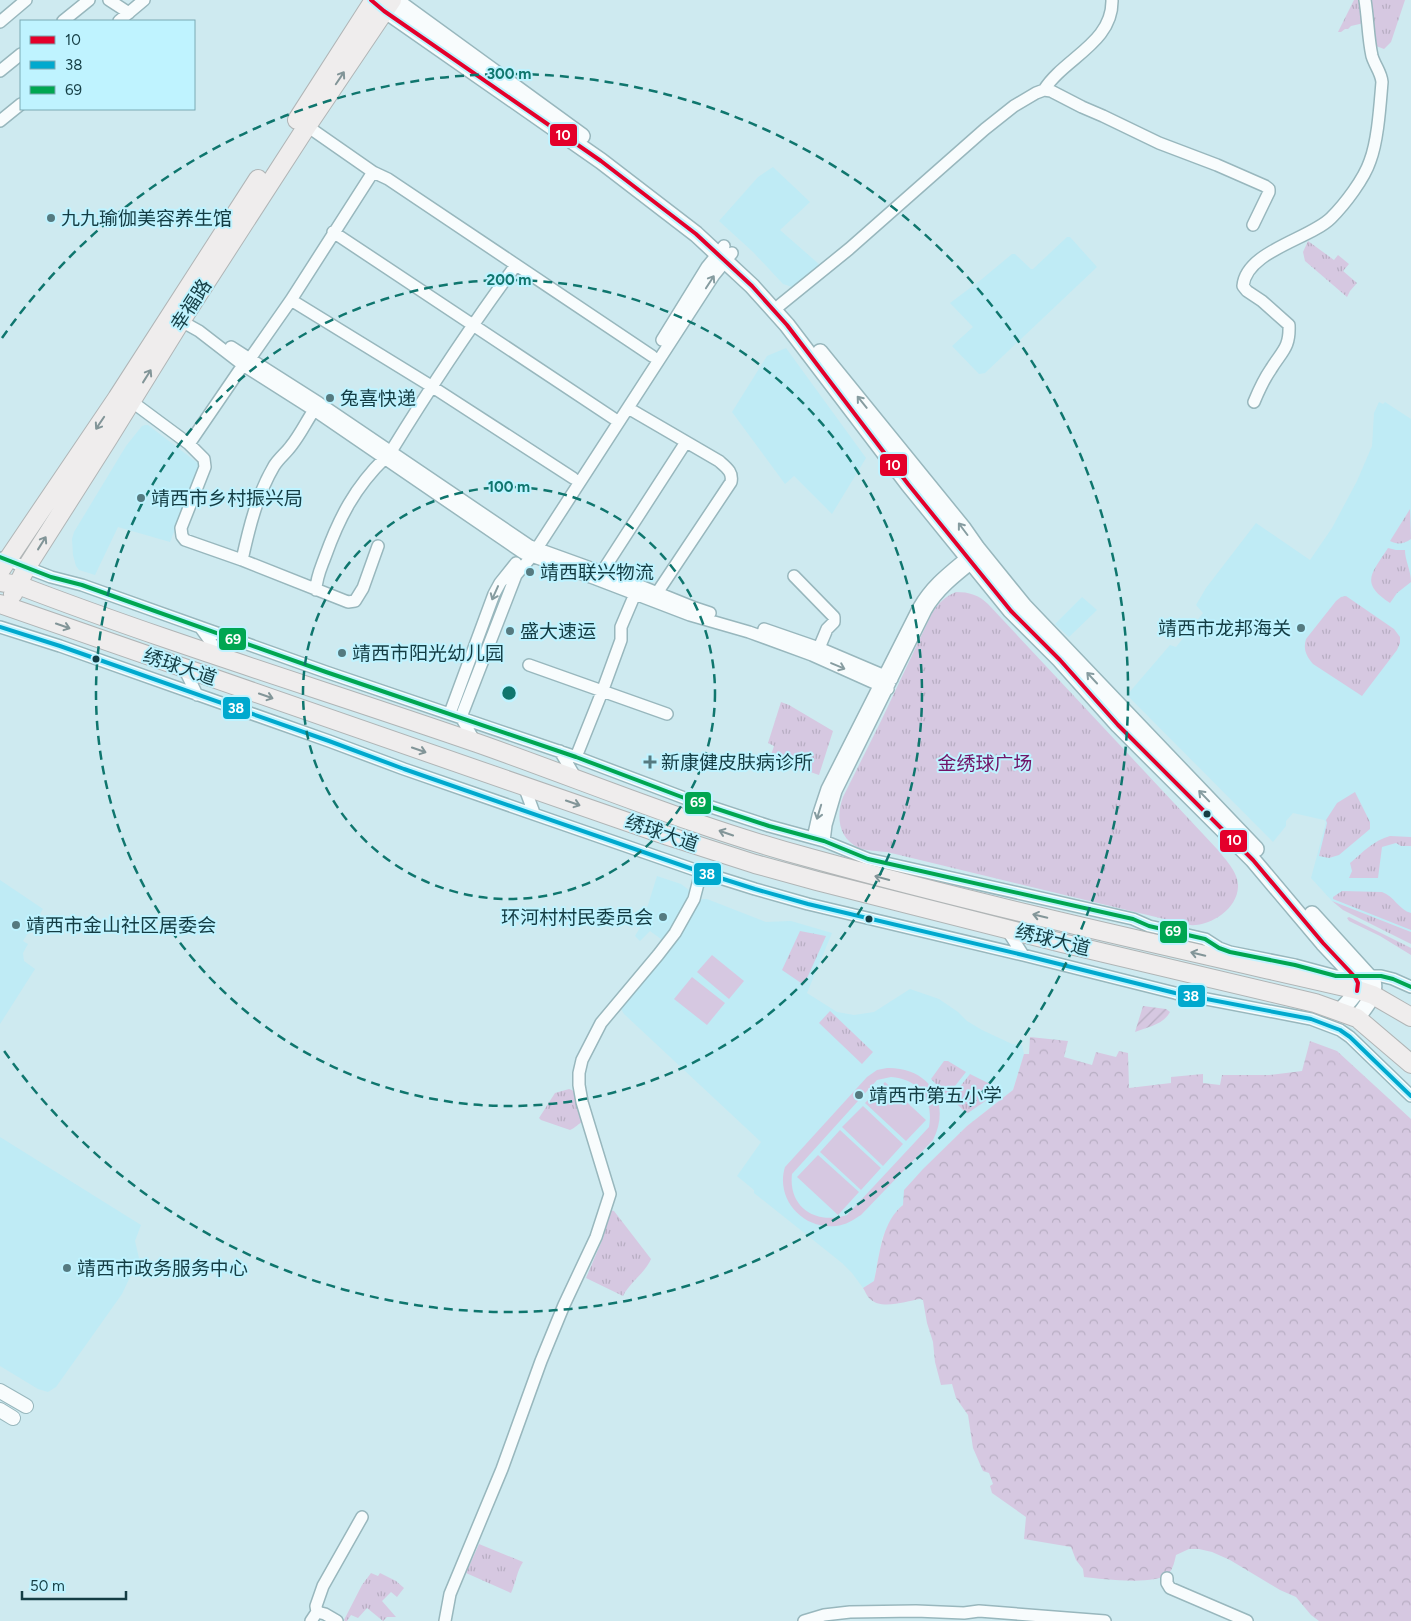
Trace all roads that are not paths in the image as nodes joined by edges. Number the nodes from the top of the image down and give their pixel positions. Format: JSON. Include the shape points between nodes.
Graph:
{"nodes":[{"id":1,"x":26,"y":0,"type":"edge"},
{"id":2,"x":89,"y":0,"type":"edge"},
{"id":3,"x":109,"y":0,"type":"edge"},
{"id":4,"x":144,"y":0,"type":"edge"},
{"id":5,"x":1112,"y":0,"type":"edge"},
{"id":6,"x":1366,"y":0,"type":"edge"},
{"id":7,"x":381,"y":2,"type":"edge"},
{"id":8,"x":129,"y":13,"type":"junction"},
{"id":9,"x":63,"y":20,"type":"edge"},
{"id":10,"x":120,"y":20,"type":"edge"},
{"id":11,"x":0,"y":22,"type":"edge"},
{"id":12,"x":20,"y":55,"type":"edge"},
{"id":13,"x":0,"y":72,"type":"edge"},
{"id":14,"x":1044,"y":90,"type":"junction"},
{"id":15,"x":20,"y":105,"type":"edge"},
{"id":16,"x":0,"y":121,"type":"edge"},
{"id":17,"x":307,"y":126,"type":"junction"},
{"id":18,"x":373,"y":172,"type":"junction"},
{"id":19,"x":1253,"y":225,"type":"dead end"},
{"id":20,"x":333,"y":232,"type":"junction"},
{"id":21,"x":725,"y":253,"type":"junction"},
{"id":22,"x":516,"y":265,"type":"junction"},
{"id":23,"x":291,"y":300,"type":"junction"},
{"id":24,"x":780,"y":305,"type":"junction"},
{"id":25,"x":183,"y":318,"type":"junction"},
{"id":26,"x":472,"y":325,"type":"junction"},
{"id":27,"x":652,"y":356,"type":"junction"},
{"id":28,"x":246,"y":363,"type":"junction"},
{"id":29,"x":431,"y":386,"type":"junction"},
{"id":30,"x":131,"y":401,"type":"junction"},
{"id":31,"x":1254,"y":402,"type":"dead end"},
{"id":32,"x":628,"y":408,"type":"junction"},
{"id":33,"x":314,"y":410,"type":"junction"},
{"id":34,"x":613,"y":418,"type":"junction"},
{"id":35,"x":686,"y":442,"type":"junction"},
{"id":36,"x":188,"y":444,"type":"junction"},
{"id":37,"x":388,"y":456,"type":"junction"},
{"id":38,"x":573,"y":478,"type":"junction"},
{"id":39,"x":378,"y":546,"type":"dead end"},
{"id":40,"x":530,"y":551,"type":"junction"},
{"id":41,"x":975,"y":555,"type":"junction"},
{"id":42,"x":242,"y":560,"type":"junction"},
{"id":43,"x":3,"y":562,"type":"edge"},
{"id":44,"x":26,"y":568,"type":"junction"},
{"id":45,"x":602,"y":572,"type":"junction"},
{"id":46,"x":794,"y":576,"type":"dead end"},
{"id":47,"x":0,"y":582,"type":"edge"},
{"id":48,"x":18,"y":585,"type":"junction"},
{"id":49,"x":316,"y":590,"type":"junction"},
{"id":50,"x":657,"y":592,"type":"junction"},
{"id":51,"x":635,"y":594,"type":"junction"},
{"id":52,"x":2,"y":609,"type":"edge"},
{"id":53,"x":38,"y":617,"type":"junction"},
{"id":54,"x":0,"y":627,"type":"edge"},
{"id":55,"x":200,"y":627,"type":"junction"},
{"id":56,"x":46,"y":642,"type":"junction"},
{"id":57,"x":819,"y":648,"type":"junction"},
{"id":58,"x":221,"y":656,"type":"junction"},
{"id":59,"x":529,"y":665,"type":"dead end"},
{"id":60,"x":184,"y":668,"type":"junction"},
{"id":61,"x":326,"y":672,"type":"junction"},
{"id":62,"x":886,"y":682,"type":"junction"},
{"id":63,"x":602,"y":692,"type":"junction"},
{"id":64,"x":197,"y":695,"type":"junction"},
{"id":65,"x":337,"y":696,"type":"junction"},
{"id":66,"x":668,"y":714,"type":"dead end"},
{"id":67,"x":456,"y":715,"type":"junction"},
{"id":68,"x":323,"y":716,"type":"junction"},
{"id":69,"x":329,"y":741,"type":"junction"},
{"id":70,"x":475,"y":742,"type":"junction"},
{"id":71,"x":560,"y":751,"type":"junction"},
{"id":72,"x":576,"y":757,"type":"junction"},
{"id":73,"x":577,"y":780,"type":"junction"},
{"id":74,"x":651,"y":785,"type":"junction"},
{"id":75,"x":524,"y":786,"type":"junction"},
{"id":76,"x":534,"y":813,"type":"junction"},
{"id":77,"x":672,"y":815,"type":"junction"},
{"id":78,"x":819,"y":840,"type":"junction"},
{"id":79,"x":701,"y":872,"type":"junction"},
{"id":80,"x":1006,"y":928,"type":"junction"},
{"id":81,"x":1023,"y":955,"type":"junction"},
{"id":82,"x":1364,"y":984,"type":"junction"},
{"id":83,"x":1411,"y":987,"type":"edge"},
{"id":84,"x":1340,"y":1011,"type":"junction"},
{"id":85,"x":1411,"y":1017,"type":"edge"},
{"id":86,"x":1357,"y":1018,"type":"junction"},
{"id":87,"x":1411,"y":1064,"type":"edge"},
{"id":88,"x":1411,"y":1096,"type":"edge"},
{"id":89,"x":0,"y":1391,"type":"edge"},
{"id":90,"x":26,"y":1406,"type":"dead end"},
{"id":91,"x":0,"y":1410,"type":"edge"},
{"id":92,"x":14,"y":1418,"type":"dead end"},
{"id":93,"x":362,"y":1517,"type":"dead end"},
{"id":94,"x":1167,"y":1578,"type":"dead end"},
{"id":95,"x":314,"y":1617,"type":"edge"},
{"id":96,"x":337,"y":1621,"type":"edge"},
{"id":97,"x":445,"y":1621,"type":"edge"},
{"id":98,"x":804,"y":1621,"type":"edge"},
{"id":99,"x":1105,"y":1621,"type":"edge"},
{"id":100,"x":1247,"y":1621,"type":"edge"}],
"edges":[{"from":1,"to":11,"type":"street"},
{"from":2,"to":9,"type":"street"},
{"from":3,"to":8,"type":"street"},
{"from":4,"to":8,"type":"street"},
{"from":5,"to":14,"type":"street","via":[[1111,13],[1098,38],[1070,61]]},
{"from":6,"to":31,"type":"street","via":[[1371,48],[1382,82],[1370,162],[1330,219],[1265,255],[1247,274],[1243,286],[1247,291],[1289,325],[1285,350],[1265,378]]},
{"from":17,"to":7,"type":"main road","name":"幸福路","one_way":true},
{"from":7,"to":21,"type":"main road"},
{"from":7,"to":43,"type":"main road","name":"幸福路","one_way":true},
{"from":8,"to":10,"type":"street"},
{"from":12,"to":13,"type":"street"},
{"from":14,"to":19,"type":"street","via":[[1162,144],[1265,186],[1269,192]]},
{"from":14,"to":24,"type":"street","via":[[1014,106],[985,129]]},
{"from":15,"to":16,"type":"street"},
{"from":17,"to":18,"type":"street"},
{"from":17,"to":25,"type":"main road","name":"幸福路"},
{"from":18,"to":20,"type":"street"},
{"from":18,"to":22,"type":"street"},
{"from":20,"to":23,"type":"street"},
{"from":20,"to":26,"type":"street"},
{"from":21,"to":24,"type":"main road"},
{"from":21,"to":27,"type":"street","via":[[707,268]]},
{"from":32,"to":21,"type":"street","one_way":true},
{"from":21,"to":41,"type":"main road","via":[[787,325],[908,484]]},
{"from":22,"to":26,"type":"street"},
{"from":22,"to":27,"type":"street"},
{"from":23,"to":28,"type":"street"},
{"from":23,"to":29,"type":"street"},
{"from":41,"to":24,"type":"main road","one_way":true,"via":[[963,528]]},
{"from":25,"to":28,"type":"street"},
{"from":30,"to":25,"type":"main road","name":"幸福路","one_way":true},
{"from":26,"to":29,"type":"street"},
{"from":26,"to":34,"type":"street"},
{"from":27,"to":34,"type":"street"},
{"from":28,"to":33,"type":"street"},
{"from":28,"to":36,"type":"street"},
{"from":28,"to":37,"type":"street","via":[[319,403]]},
{"from":29,"to":37,"type":"street"},
{"from":29,"to":38,"type":"street"},
{"from":30,"to":36,"type":"street"},
{"from":44,"to":30,"type":"main road","name":"幸福路","one_way":true},
{"from":32,"to":35,"type":"street"},
{"from":32,"to":40,"type":"street"},
{"from":33,"to":37,"type":"street"},
{"from":33,"to":42,"type":"street","via":[[266,482]]},
{"from":34,"to":38,"type":"street"},
{"from":35,"to":45,"type":"street"},
{"from":35,"to":50,"type":"street","via":[[720,461],[731,472],[731,482]]},
{"from":36,"to":42,"type":"street","via":[[204,459],[205,467],[181,528],[182,536],[195,544]]},
{"from":37,"to":40,"type":"street"},
{"from":37,"to":49,"type":"street","via":[[362,484],[337,525],[318,575]]},
{"from":38,"to":40,"type":"street"},
{"from":39,"to":49,"type":"street","via":[[355,601],[344,602]]},
{"from":40,"to":45,"type":"street"},
{"from":40,"to":51,"type":"street"},
{"from":40,"to":67,"type":"street","via":[[516,575]]},
{"from":41,"to":62,"type":"street","via":[[938,580],[928,592],[918,607]]},
{"from":41,"to":82,"type":"main road","via":[[1263,856],[1331,936]]},
{"from":42,"to":49,"type":"street"},
{"from":43,"to":44,"type":"street"},
{"from":44,"to":48,"type":"main road","name":"幸福路"},
{"from":44,"to":55,"type":"street"},
{"from":45,"to":50,"type":"street"},
{"from":46,"to":57,"type":"street","via":[[834,618]]},
{"from":47,"to":48,"type":"main road","name":"绣球大道"},
{"from":48,"to":52,"type":"main road","name":"幸福路"},
{"from":48,"to":58,"type":"main road","name":"绣球大道"},
{"from":50,"to":57,"type":"street","via":[[695,608]]},
{"from":51,"to":62,"type":"street","one_way":true},
{"from":51,"to":63,"type":"street","via":[[621,627],[621,640]]},
{"from":52,"to":53,"type":"main road","name":"绣球大道"},
{"from":53,"to":56,"type":"street"},
{"from":53,"to":60,"type":"main road","name":"绣球大道","one_way":true},
{"from":54,"to":56,"type":"street"},
{"from":55,"to":58,"type":"street"},
{"from":55,"to":61,"type":"street"},
{"from":56,"to":64,"type":"street"},
{"from":57,"to":62,"type":"street"},
{"from":58,"to":65,"type":"main road","name":"绣球大道"},
{"from":59,"to":63,"type":"street"},
{"from":60,"to":64,"type":"street"},
{"from":60,"to":68,"type":"main road","name":"绣球大道","one_way":true},
{"from":61,"to":65,"type":"street"},
{"from":61,"to":67,"type":"street"},
{"from":62,"to":78,"type":"street","via":[[836,790]]},
{"from":63,"to":66,"type":"street"},
{"from":63,"to":72,"type":"street"},
{"from":64,"to":69,"type":"street"},
{"from":65,"to":70,"type":"main road","name":"绣球大道"},
{"from":67,"to":70,"type":"street"},
{"from":67,"to":71,"type":"street"},
{"from":68,"to":69,"type":"street"},
{"from":68,"to":75,"type":"main road","name":"绣球大道","one_way":true},
{"from":69,"to":76,"type":"street"},
{"from":70,"to":73,"type":"main road","name":"绣球大道"},
{"from":71,"to":72,"type":"street"},
{"from":71,"to":73,"type":"street"},
{"from":72,"to":74,"type":"street"},
{"from":73,"to":77,"type":"main road","name":"绣球大道"},
{"from":74,"to":77,"type":"street"},
{"from":74,"to":78,"type":"street"},
{"from":75,"to":76,"type":"street"},
{"from":75,"to":80,"type":"main road","name":"绣球大道","one_way":true,"via":[[755,864]]},
{"from":76,"to":79,"type":"street"},
{"from":82,"to":77,"type":"main road","name":"绣球大道","one_way":true,"via":[[1209,957],[898,882]]},
{"from":78,"to":82,"type":"street","via":[[868,859],[1133,919],[1205,939],[1230,952]]},
{"from":79,"to":81,"type":"street","via":[[808,904]]},
{"from":79,"to":97,"type":"street","via":[[694,899],[675,933],[601,1023],[582,1060],[579,1085],[582,1102],[610,1194],[596,1237],[540,1361],[498,1478],[450,1594]]},
{"from":80,"to":81,"type":"street"},
{"from":80,"to":84,"type":"main road","name":"绣球大道"},
{"from":81,"to":88,"type":"street","via":[[1175,993],[1298,1016],[1324,1024],[1350,1037]]},
{"from":82,"to":83,"type":"street","via":[[1393,979]]},
{"from":82,"to":84,"type":"main road"},
{"from":82,"to":85,"type":"main road","name":"绣球大道"},
{"from":82,"to":86,"type":"main road"},
{"from":84,"to":86,"type":"main road","name":"绣球大道"},
{"from":86,"to":87,"type":"main road","name":"绣球大道"},
{"from":89,"to":90,"type":"street"},
{"from":91,"to":92,"type":"street"},
{"from":93,"to":95,"type":"street","via":[[323,1586]]},
{"from":94,"to":100,"type":"street","via":[[1170,1588]]},
{"from":95,"to":96,"type":"street","via":[[325,1614]]},
{"from":98,"to":99,"type":"street","via":[[850,1612],[979,1610]]}]}
